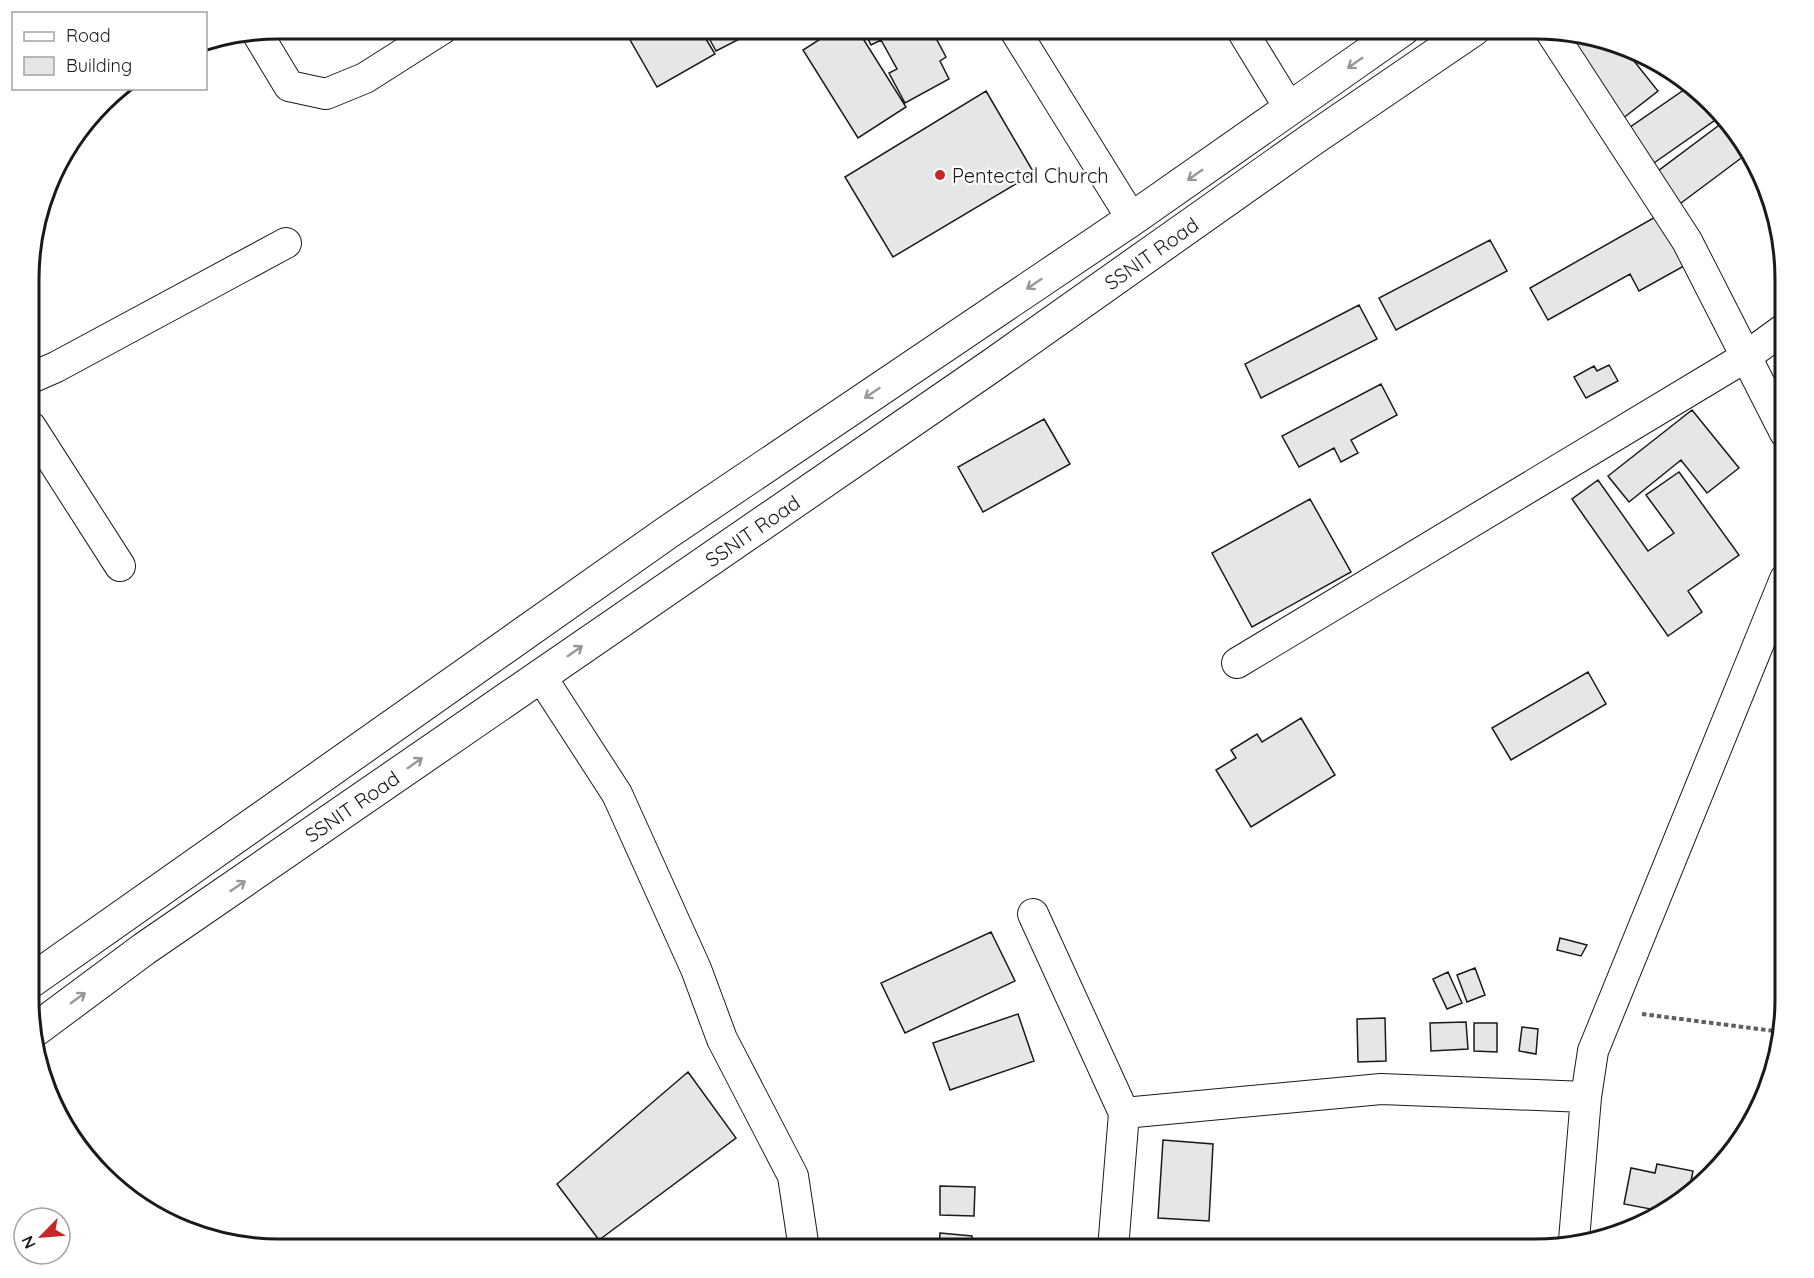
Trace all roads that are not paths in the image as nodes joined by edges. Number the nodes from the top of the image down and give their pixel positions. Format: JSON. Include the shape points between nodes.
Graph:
{"nodes":[{"id":1,"x":425,"y":39,"type":"edge"},
{"id":2,"x":1020,"y":39,"type":"edge"},
{"id":3,"x":1247,"y":39,"type":"edge"},
{"id":4,"x":1389,"y":39,"type":"edge"},
{"id":5,"x":1459,"y":39,"type":"edge"},
{"id":6,"x":261,"y":40,"type":"edge"},
{"id":7,"x":1556,"y":40,"type":"edge"},
{"id":8,"x":1290,"y":109,"type":"junction"},
{"id":9,"x":1132,"y":219,"type":"junction"},
{"id":10,"x":286,"y":243,"type":"dead end"},
{"id":11,"x":1775,"y":335,"type":"edge"},
{"id":12,"x":1744,"y":358,"type":"junction"},
{"id":13,"x":39,"y":374,"type":"edge"},
{"id":14,"x":1775,"y":415,"type":"edge"},
{"id":15,"x":39,"y":439,"type":"edge"},
{"id":16,"x":120,"y":566,"type":"dead end"},
{"id":17,"x":1775,"y":603,"type":"edge"},
{"id":18,"x":1237,"y":663,"type":"dead end"},
{"id":19,"x":540,"y":675,"type":"junction"},
{"id":20,"x":1033,"y":914,"type":"dead end"},
{"id":21,"x":39,"y":975,"type":"edge"},
{"id":22,"x":41,"y":1026,"type":"edge"},
{"id":23,"x":1586,"y":1097,"type":"junction"},
{"id":24,"x":1124,"y":1113,"type":"junction"},
{"id":25,"x":1574,"y":1235,"type":"edge"},
{"id":26,"x":802,"y":1239,"type":"edge"},
{"id":27,"x":1114,"y":1239,"type":"edge"}],
"edges":[{"from":1,"to":6,"type":"street","via":[[365,78],[326,94],[290,86]]},
{"from":2,"to":9,"type":"street"},
{"from":3,"to":8,"type":"street"},
{"from":4,"to":8,"type":"street","name":"SSNIT Road","one_way":true},
{"from":19,"to":5,"type":"street","name":"SSNIT Road","one_way":true},
{"from":7,"to":12,"type":"street","via":[[1687,241]]},
{"from":8,"to":9,"type":"street","name":"SSNIT Road","one_way":true},
{"from":9,"to":21,"type":"street","name":"SSNIT Road","one_way":true,"via":[[668,532]]},
{"from":10,"to":13,"type":"street"},
{"from":11,"to":12,"type":"street"},
{"from":12,"to":14,"type":"street"},
{"from":12,"to":18,"type":"street"},
{"from":15,"to":16,"type":"street"},
{"from":17,"to":23,"type":"street","via":[[1609,1009],[1593,1051]]},
{"from":22,"to":19,"type":"street","name":"SSNIT Road","one_way":true,"via":[[144,949]]},
{"from":19,"to":26,"type":"street","via":[[617,794],[696,969],[722,1039],[793,1176]]},
{"from":20,"to":24,"type":"street"},
{"from":23,"to":24,"type":"street","via":[[1381,1089]]},
{"from":23,"to":25,"type":"street"},
{"from":24,"to":27,"type":"street"}]}
